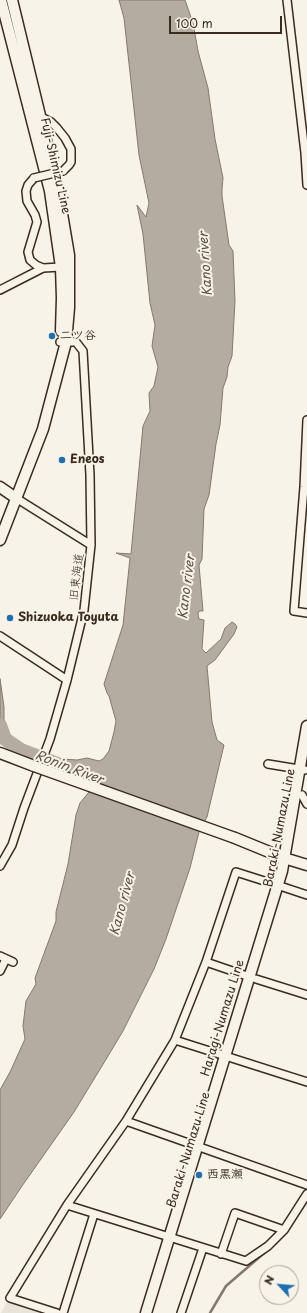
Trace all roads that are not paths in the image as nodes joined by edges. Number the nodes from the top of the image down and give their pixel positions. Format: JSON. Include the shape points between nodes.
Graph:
{"nodes":[{"id":1,"x":1,"y":0,"type":"edge"},
{"id":2,"x":12,"y":0,"type":"edge"},
{"id":3,"x":287,"y":0,"type":"edge"},
{"id":4,"x":41,"y":117,"type":"junction"},
{"id":5,"x":306,"y":153,"type":"edge"},
{"id":6,"x":307,"y":185,"type":"edge"},
{"id":7,"x":61,"y":267,"type":"junction"},
{"id":8,"x":43,"y":268,"type":"junction"},
{"id":9,"x":0,"y":290,"type":"edge"},
{"id":10,"x":63,"y":342,"type":"junction"},
{"id":11,"x":307,"y":420,"type":"edge"},
{"id":12,"x":305,"y":487,"type":"edge"},
{"id":13,"x":0,"y":488,"type":"edge"},
{"id":14,"x":16,"y":498,"type":"junction"},
{"id":15,"x":0,"y":540,"type":"edge"},
{"id":16,"x":92,"y":545,"type":"junction"},
{"id":17,"x":307,"y":614,"type":"edge"},
{"id":18,"x":0,"y":636,"type":"edge"},
{"id":19,"x":67,"y":680,"type":"junction"},
{"id":20,"x":307,"y":726,"type":"edge"},
{"id":21,"x":0,"y":753,"type":"edge"},
{"id":22,"x":268,"y":764,"type":"dead end"},
{"id":23,"x":304,"y":767,"type":"edge"},
{"id":24,"x":304,"y":800,"type":"edge"},
{"id":25,"x":287,"y":859,"type":"junction"},
{"id":26,"x":307,"y":865,"type":"edge"},
{"id":27,"x":0,"y":866,"type":"edge"},
{"id":28,"x":280,"y":886,"type":"junction"},
{"id":29,"x":307,"y":895,"type":"edge"},
{"id":30,"x":6,"y":959,"type":"edge"},
{"id":31,"x":206,"y":962,"type":"junction"},
{"id":32,"x":0,"y":971,"type":"edge"},
{"id":33,"x":253,"y":978,"type":"junction"},
{"id":34,"x":307,"y":995,"type":"edge"},
{"id":35,"x":175,"y":1040,"type":"junction"},
{"id":36,"x":228,"y":1057,"type":"junction"},
{"id":37,"x":307,"y":1082,"type":"edge"},
{"id":38,"x":126,"y":1122,"type":"junction"},
{"id":39,"x":201,"y":1147,"type":"junction"},
{"id":40,"x":307,"y":1185,"type":"edge"},
{"id":41,"x":307,"y":1194,"type":"edge"},
{"id":42,"x":67,"y":1205,"type":"junction"},
{"id":43,"x":94,"y":1214,"type":"junction"},
{"id":44,"x":284,"y":1230,"type":"junction"},
{"id":45,"x":172,"y":1238,"type":"junction"},
{"id":46,"x":203,"y":1248,"type":"junction"},
{"id":47,"x":221,"y":1254,"type":"junction"},
{"id":48,"x":56,"y":1313,"type":"edge"},
{"id":49,"x":63,"y":1313,"type":"edge"},
{"id":50,"x":146,"y":1313,"type":"edge"},
{"id":51,"x":152,"y":1313,"type":"edge"},
{"id":52,"x":181,"y":1313,"type":"edge"}],
"edges":[{"from":1,"to":7,"type":"main road","name":"Fuji-Shimizu Line","via":[[50,191]]},
{"from":2,"to":4,"type":"main road","name":"Fuji-Shimizu Line"},
{"from":3,"to":5,"type":"street"},
{"from":4,"to":8,"type":"street","bridge":true,"via":[[57,128],[71,149],[71,162],[63,171],[34,178],[26,191],[27,201],[37,222],[28,252],[30,260]]},
{"from":4,"to":10,"type":"main road","name":"Fuji-Shimizu Line","via":[[58,190],[69,255],[69,308]]},
{"from":5,"to":6,"type":"street"},
{"from":7,"to":8,"type":"street"},
{"from":7,"to":10,"type":"main road","name":"Fuji-Shimizu Line"},
{"from":8,"to":9,"type":"street"},
{"from":10,"to":14,"type":"main road","via":[[43,429]]},
{"from":10,"to":16,"type":"street","name":"旧東海道","via":[[76,342],[83,351]]},
{"from":11,"to":12,"type":"street"},
{"from":12,"to":17,"type":"street","via":[[294,611]]},
{"from":13,"to":14,"type":"main road"},
{"from":14,"to":15,"type":"main road"},
{"from":14,"to":16,"type":"street"},
{"from":16,"to":19,"type":"street","name":"旧東海道","via":[[84,610]]},
{"from":18,"to":19,"type":"street"},
{"from":19,"to":27,"type":"street","name":"旧東海道","via":[[50,739],[12,845]]},
{"from":20,"to":23,"type":"main road"},
{"from":21,"to":25,"type":"main road","bridge":true},
{"from":22,"to":23,"type":"street"},
{"from":23,"to":24,"type":"main road","name":"Baraki-Numazu Line"},
{"from":23,"to":25,"type":"main road"},
{"from":24,"to":25,"type":"main road","name":"Baraki-Numazu Line"},
{"from":25,"to":26,"type":"main road"},
{"from":25,"to":28,"type":"main road"},
{"from":28,"to":29,"type":"street"},
{"from":28,"to":31,"type":"street","via":[[236,872]]},
{"from":28,"to":33,"type":"main road","name":"Baraki-Numazu Line"},
{"from":30,"to":32,"type":"street"},
{"from":31,"to":33,"type":"street"},
{"from":31,"to":35,"type":"street"},
{"from":33,"to":34,"type":"street"},
{"from":33,"to":36,"type":"main road","name":"Baraki-Numazu Line"},
{"from":35,"to":36,"type":"street"},
{"from":35,"to":38,"type":"street"},
{"from":36,"to":37,"type":"street"},
{"from":36,"to":39,"type":"main road","name":"Baraki-Numazu Line"},
{"from":38,"to":39,"type":"street"},
{"from":38,"to":42,"type":"street"},
{"from":39,"to":40,"type":"street"},
{"from":39,"to":45,"type":"main road","name":"Baraki-Numazu Line"},
{"from":41,"to":44,"type":"street"},
{"from":42,"to":43,"type":"street"},
{"from":42,"to":48,"type":"street","via":[[10,1298]]},
{"from":43,"to":45,"type":"street"},
{"from":43,"to":49,"type":"street"},
{"from":44,"to":47,"type":"street","via":[[268,1246],[246,1261]]},
{"from":44,"to":47,"type":"street","via":[[235,1213]]},
{"from":45,"to":46,"type":"street"},
{"from":45,"to":50,"type":"main road"},
{"from":45,"to":51,"type":"main road","name":"Baraki-Numazu Line"},
{"from":46,"to":47,"type":"street"},
{"from":46,"to":52,"type":"street"}]}
